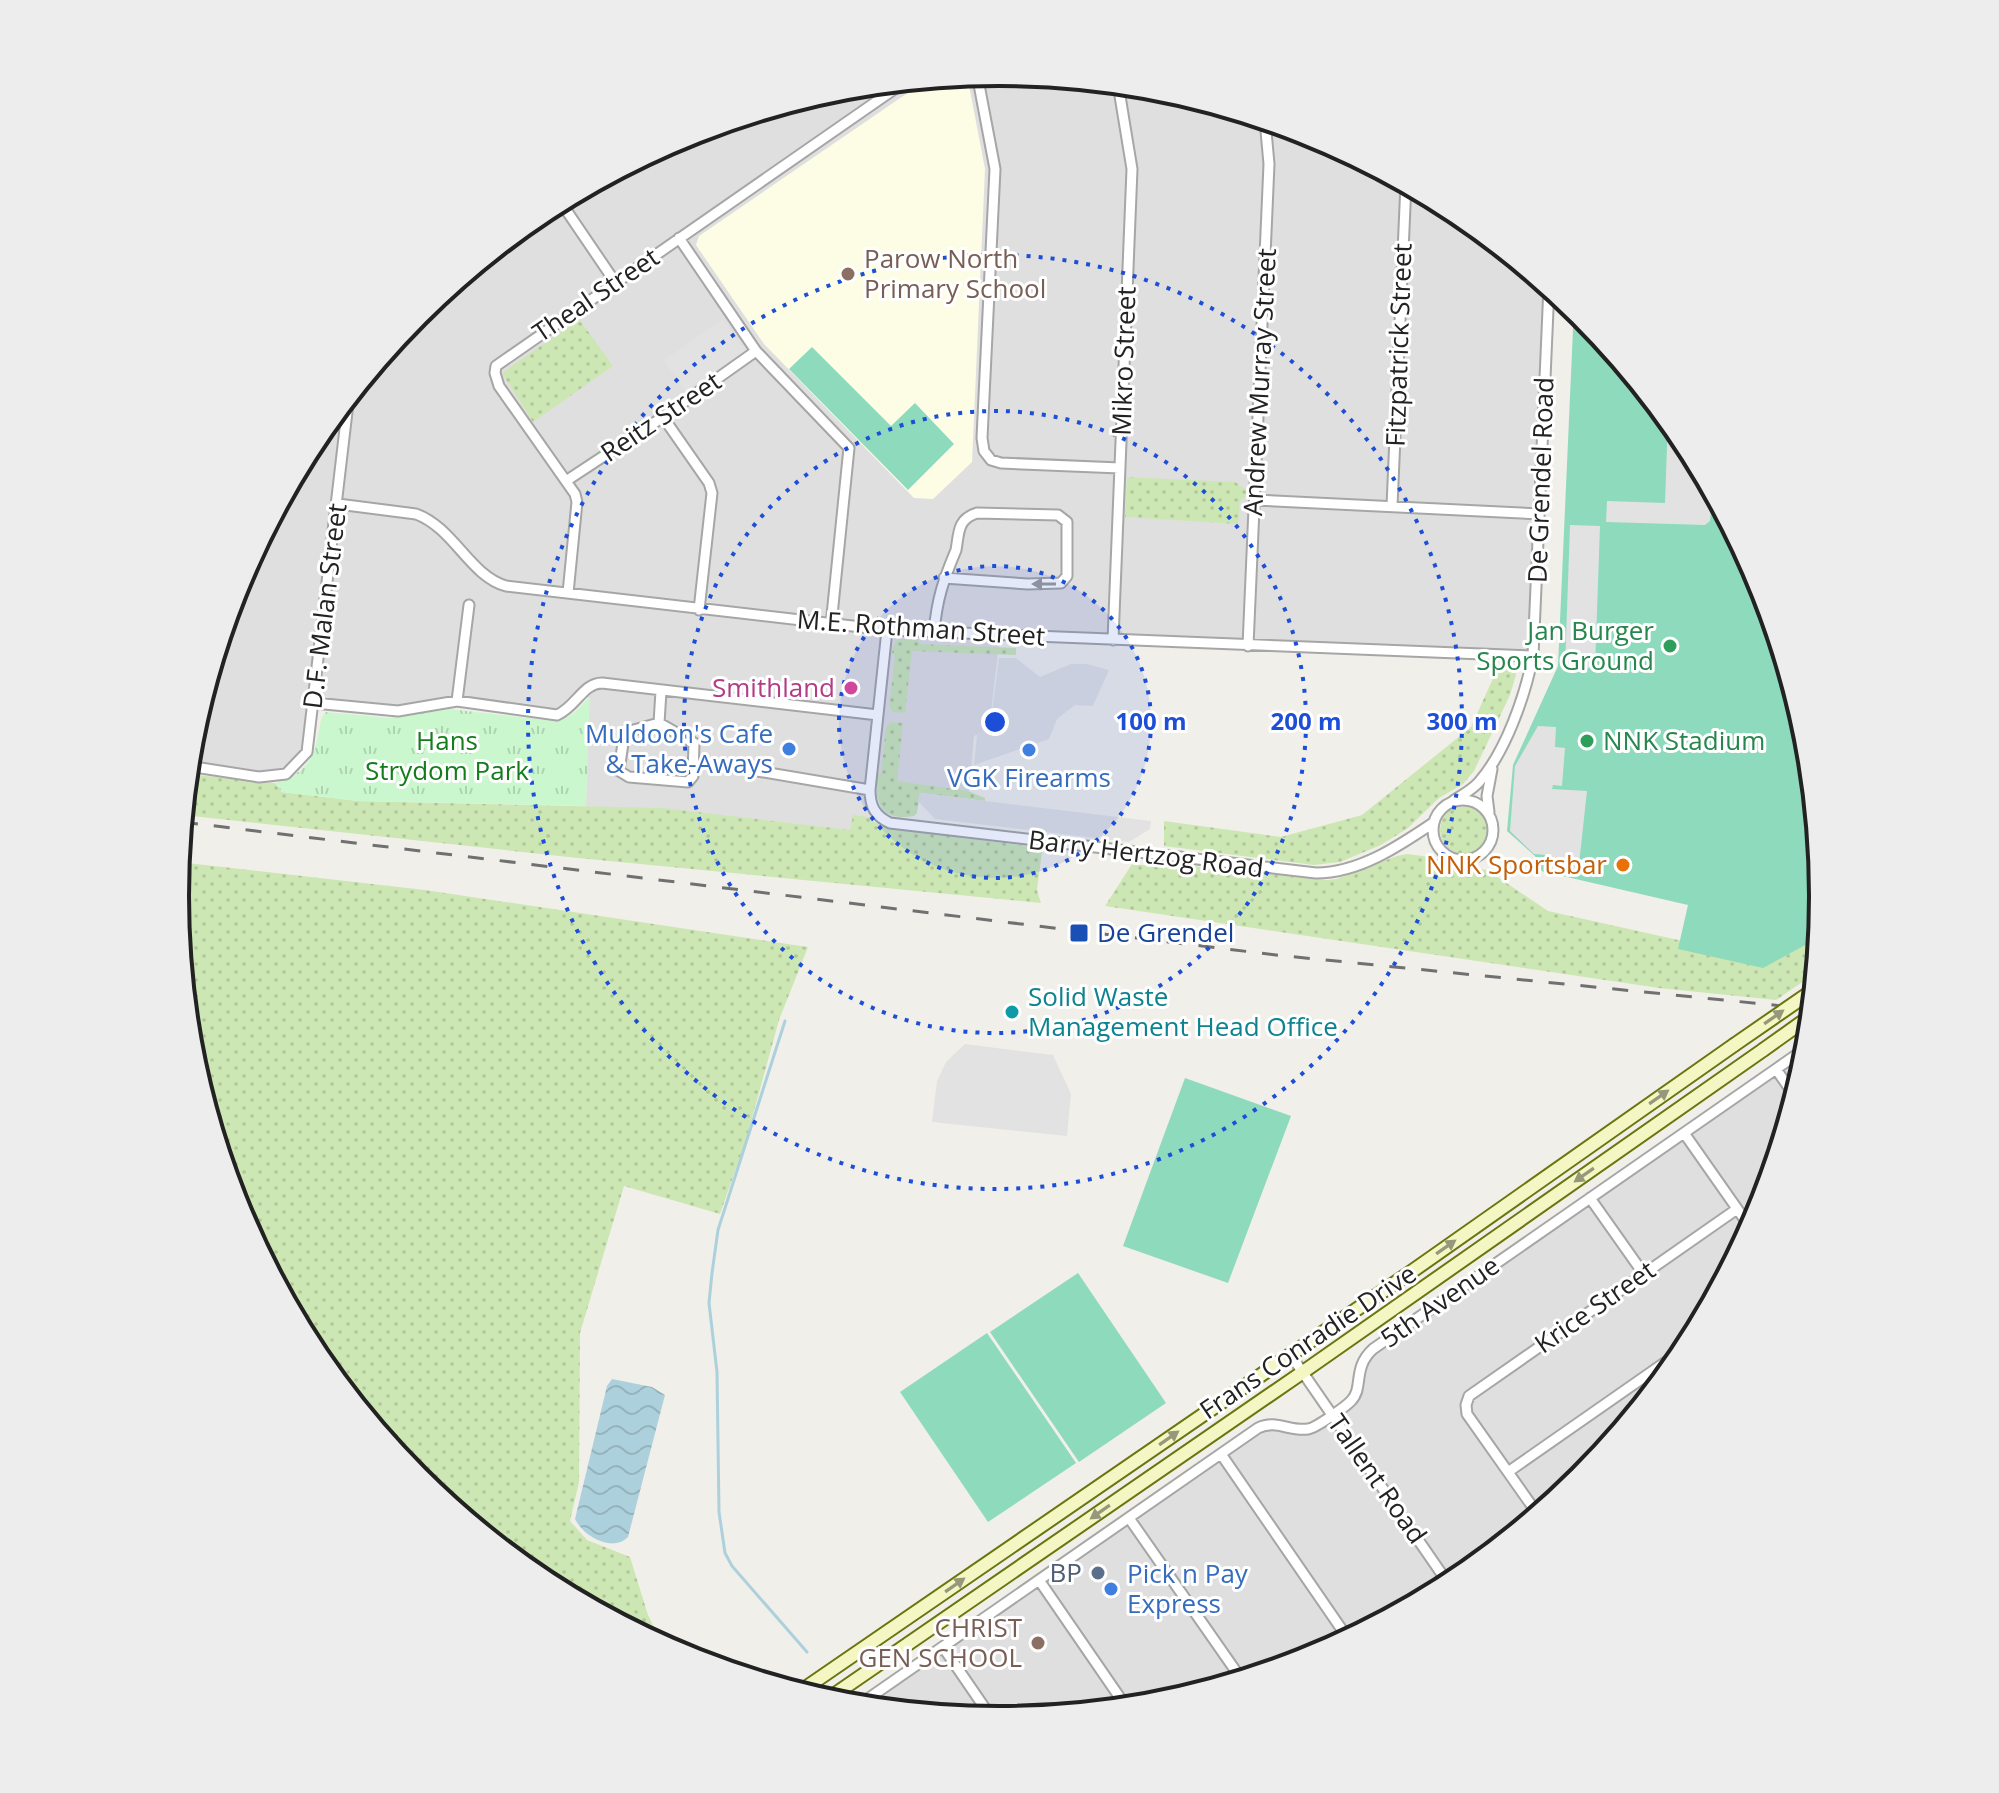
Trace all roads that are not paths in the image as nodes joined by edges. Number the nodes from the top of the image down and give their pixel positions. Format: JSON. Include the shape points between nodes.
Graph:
{"nodes":[{"id":1,"x":979,"y":87,"type":"edge"},
{"id":2,"x":887,"y":94,"type":"edge"},
{"id":3,"x":1120,"y":96,"type":"edge"},
{"id":4,"x":1266,"y":131,"type":"edge"},
{"id":5,"x":1405,"y":195,"type":"edge"},
{"id":6,"x":567,"y":212,"type":"edge"},
{"id":7,"x":679,"y":238,"type":"junction"},
{"id":8,"x":615,"y":282,"type":"junction"},
{"id":9,"x":1548,"y":300,"type":"edge"},
{"id":10,"x":756,"y":351,"type":"junction"},
{"id":11,"x":347,"y":416,"type":"edge"},
{"id":12,"x":663,"y":417,"type":"junction"},
{"id":13,"x":1120,"y":468,"type":"junction"},
{"id":14,"x":566,"y":481,"type":"junction"},
{"id":15,"x":1255,"y":500,"type":"junction"},
{"id":16,"x":338,"y":504,"type":"junction"},
{"id":17,"x":1392,"y":506,"type":"junction"},
{"id":18,"x":1539,"y":514,"type":"junction"},
{"id":19,"x":944,"y":578,"type":"junction"},
{"id":20,"x":568,"y":593,"type":"junction"},
{"id":21,"x":469,"y":605,"type":"dead end"},
{"id":22,"x":699,"y":610,"type":"junction"},
{"id":23,"x":831,"y":625,"type":"junction"},
{"id":24,"x":887,"y":630,"type":"junction"},
{"id":25,"x":934,"y":632,"type":"junction"},
{"id":26,"x":1113,"y":640,"type":"junction"},
{"id":27,"x":1248,"y":646,"type":"junction"},
{"id":28,"x":1533,"y":656,"type":"junction"},
{"id":29,"x":661,"y":691,"type":"junction"},
{"id":30,"x":457,"y":701,"type":"junction"},
{"id":31,"x":314,"y":703,"type":"junction"},
{"id":32,"x":878,"y":715,"type":"junction"},
{"id":33,"x":659,"y":723,"type":"junction"},
{"id":34,"x":1493,"y":762,"type":"junction"},
{"id":35,"x":734,"y":767,"type":"dead end"},
{"id":36,"x":200,"y":768,"type":"edge"},
{"id":37,"x":870,"y":790,"type":"junction"},
{"id":38,"x":1453,"y":801,"type":"junction"},
{"id":39,"x":1489,"y":812,"type":"junction"},
{"id":40,"x":1433,"y":823,"type":"junction"},
{"id":41,"x":1803,"y":997,"type":"edge"},
{"id":42,"x":1799,"y":1024,"type":"edge"},
{"id":43,"x":1794,"y":1057,"type":"edge"},
{"id":44,"x":1776,"y":1069,"type":"junction"},
{"id":45,"x":1787,"y":1085,"type":"edge"},
{"id":46,"x":1684,"y":1133,"type":"junction"},
{"id":47,"x":1590,"y":1198,"type":"junction"},
{"id":48,"x":1737,"y":1209,"type":"junction"},
{"id":49,"x":1743,"y":1218,"type":"edge"},
{"id":50,"x":1643,"y":1273,"type":"junction"},
{"id":51,"x":1290,"y":1354,"type":"junction"},
{"id":52,"x":1660,"y":1366,"type":"edge"},
{"id":53,"x":1303,"y":1372,"type":"junction"},
{"id":54,"x":1332,"y":1415,"type":"junction"},
{"id":55,"x":1221,"y":1454,"type":"junction"},
{"id":56,"x":1508,"y":1472,"type":"junction"},
{"id":57,"x":1533,"y":1507,"type":"edge"},
{"id":58,"x":1129,"y":1518,"type":"junction"},
{"id":59,"x":1442,"y":1575,"type":"edge"},
{"id":60,"x":1039,"y":1580,"type":"junction"},
{"id":61,"x":1342,"y":1630,"type":"edge"},
{"id":62,"x":943,"y":1647,"type":"junction"},
{"id":63,"x":1236,"y":1671,"type":"edge"},
{"id":64,"x":811,"y":1684,"type":"edge"},
{"id":65,"x":840,"y":1691,"type":"edge"},
{"id":66,"x":872,"y":1696,"type":"edge"},
{"id":67,"x":1120,"y":1697,"type":"edge"},
{"id":68,"x":984,"y":1706,"type":"edge"}],
"edges":[{"from":1,"to":13,"type":"street","via":[[995,169],[984,451],[1001,463]]},
{"from":2,"to":7,"type":"street","name":"Theal Street"},
{"from":3,"to":13,"type":"street","name":"Mikro Street","via":[[1132,169]]},
{"from":4,"to":15,"type":"street","name":"Andrew Murray Street"},
{"from":5,"to":17,"type":"street","name":"Fitzpatrick Street"},
{"from":6,"to":8,"type":"street"},
{"from":7,"to":8,"type":"street","name":"Theal Street"},
{"from":7,"to":10,"type":"street"},
{"from":8,"to":14,"type":"street","name":"Theal Street","via":[[496,366],[499,386]]},
{"from":9,"to":18,"type":"street","name":"De Grendel Road"},
{"from":10,"to":12,"type":"street","name":"Reitz Street"},
{"from":10,"to":23,"type":"street","via":[[849,448]]},
{"from":11,"to":16,"type":"street","name":"D.F. Malan Street"},
{"from":12,"to":14,"type":"street","name":"Reitz Street"},
{"from":12,"to":22,"type":"street","via":[[712,493]]},
{"from":13,"to":26,"type":"street","name":"Mikro Street"},
{"from":14,"to":20,"type":"street","name":"Theal Street","via":[[577,502]]},
{"from":15,"to":17,"type":"street"},
{"from":15,"to":27,"type":"street","name":"Andrew Murray Street"},
{"from":16,"to":20,"type":"street","name":"M.E. Rothman Street","via":[[416,514],[443,530],[497,583]]},
{"from":16,"to":31,"type":"street","name":"D.F. Malan Street"},
{"from":17,"to":18,"type":"street"},
{"from":18,"to":28,"type":"street","name":"De Grendel Road"},
{"from":19,"to":19,"type":"street","one_way":true,"via":[[958,529],[973,513],[1058,515],[1067,522],[1067,576],[1061,583]]},
{"from":19,"to":25,"type":"street"},
{"from":20,"to":22,"type":"street","name":"M.E. Rothman Street"},
{"from":21,"to":30,"type":"street"},
{"from":22,"to":23,"type":"street","name":"M.E. Rothman Street"},
{"from":23,"to":24,"type":"street","name":"M.E. Rothman Street"},
{"from":24,"to":25,"type":"street","name":"M.E. Rothman Street"},
{"from":24,"to":32,"type":"street"},
{"from":25,"to":26,"type":"street","name":"M.E. Rothman Street"},
{"from":26,"to":27,"type":"street","name":"M.E. Rothman Street"},
{"from":27,"to":28,"type":"street","name":"M.E. Rothman Street"},
{"from":28,"to":34,"type":"street","name":"De Grendel Road","via":[[1523,697]]},
{"from":29,"to":30,"type":"street","via":[[594,683],[569,710],[557,715]]},
{"from":29,"to":32,"type":"street"},
{"from":29,"to":33,"type":"street"},
{"from":30,"to":31,"type":"street","via":[[398,711]]},
{"from":31,"to":36,"type":"street","name":"D.F. Malan Street","via":[[307,752],[286,774],[259,777]]},
{"from":32,"to":37,"type":"street"},
{"from":33,"to":33,"type":"street","via":[[694,743],[693,776],[688,782],[629,777],[619,771],[624,736]]},
{"from":34,"to":38,"type":"street","name":"De Grendel Road","via":[[1478,784]]},
{"from":34,"to":39,"type":"street","name":"De Grendel Road"},
{"from":35,"to":37,"type":"street"},
{"from":37,"to":40,"type":"street","name":"Barry Hertzog Road","via":[[874,811],[895,825],[1308,873],[1346,868],[1393,849]]},
{"from":38,"to":39,"type":"street","via":[[1473,801]]},
{"from":38,"to":40,"type":"street"},
{"from":39,"to":40,"type":"street","via":[[1494,828],[1490,845],[1467,860],[1440,850]]},
{"from":51,"to":41,"type":"main road","name":"Frans Conradie Drive","one_way":true,"bridge":true},
{"from":42,"to":53,"type":"main road","name":"Frans Conradie Drive","one_way":true,"bridge":true},
{"from":43,"to":44,"type":"street","name":"5th Avenue"},
{"from":44,"to":45,"type":"street"},
{"from":44,"to":46,"type":"street","name":"5th Avenue"},
{"from":46,"to":47,"type":"street","name":"5th Avenue"},
{"from":46,"to":48,"type":"street"},
{"from":47,"to":50,"type":"street"},
{"from":47,"to":54,"type":"street","name":"5th Avenue","via":[[1373,1349],[1360,1366],[1354,1398]]},
{"from":48,"to":49,"type":"street"},
{"from":48,"to":50,"type":"street","name":"Krice Street"},
{"from":50,"to":56,"type":"street","name":"Krice Street","via":[[1471,1393],[1467,1414]]},
{"from":51,"to":53,"type":"street","name":"Tallent Road"},
{"from":64,"to":51,"type":"main road","name":"Frans Conradie Drive","one_way":true},
{"from":52,"to":56,"type":"street"},
{"from":53,"to":54,"type":"street","name":"Tallent Road"},
{"from":53,"to":65,"type":"main road","name":"Frans Conradie Drive","one_way":true},
{"from":54,"to":55,"type":"street","via":[[1307,1429],[1265,1425]]},
{"from":54,"to":59,"type":"street","name":"Tallent Road"},
{"from":55,"to":58,"type":"street"},
{"from":55,"to":61,"type":"street"},
{"from":56,"to":57,"type":"street"},
{"from":58,"to":60,"type":"street"},
{"from":58,"to":63,"type":"street"},
{"from":60,"to":62,"type":"street"},
{"from":60,"to":67,"type":"street"},
{"from":62,"to":66,"type":"street"},
{"from":62,"to":68,"type":"street"}]}
